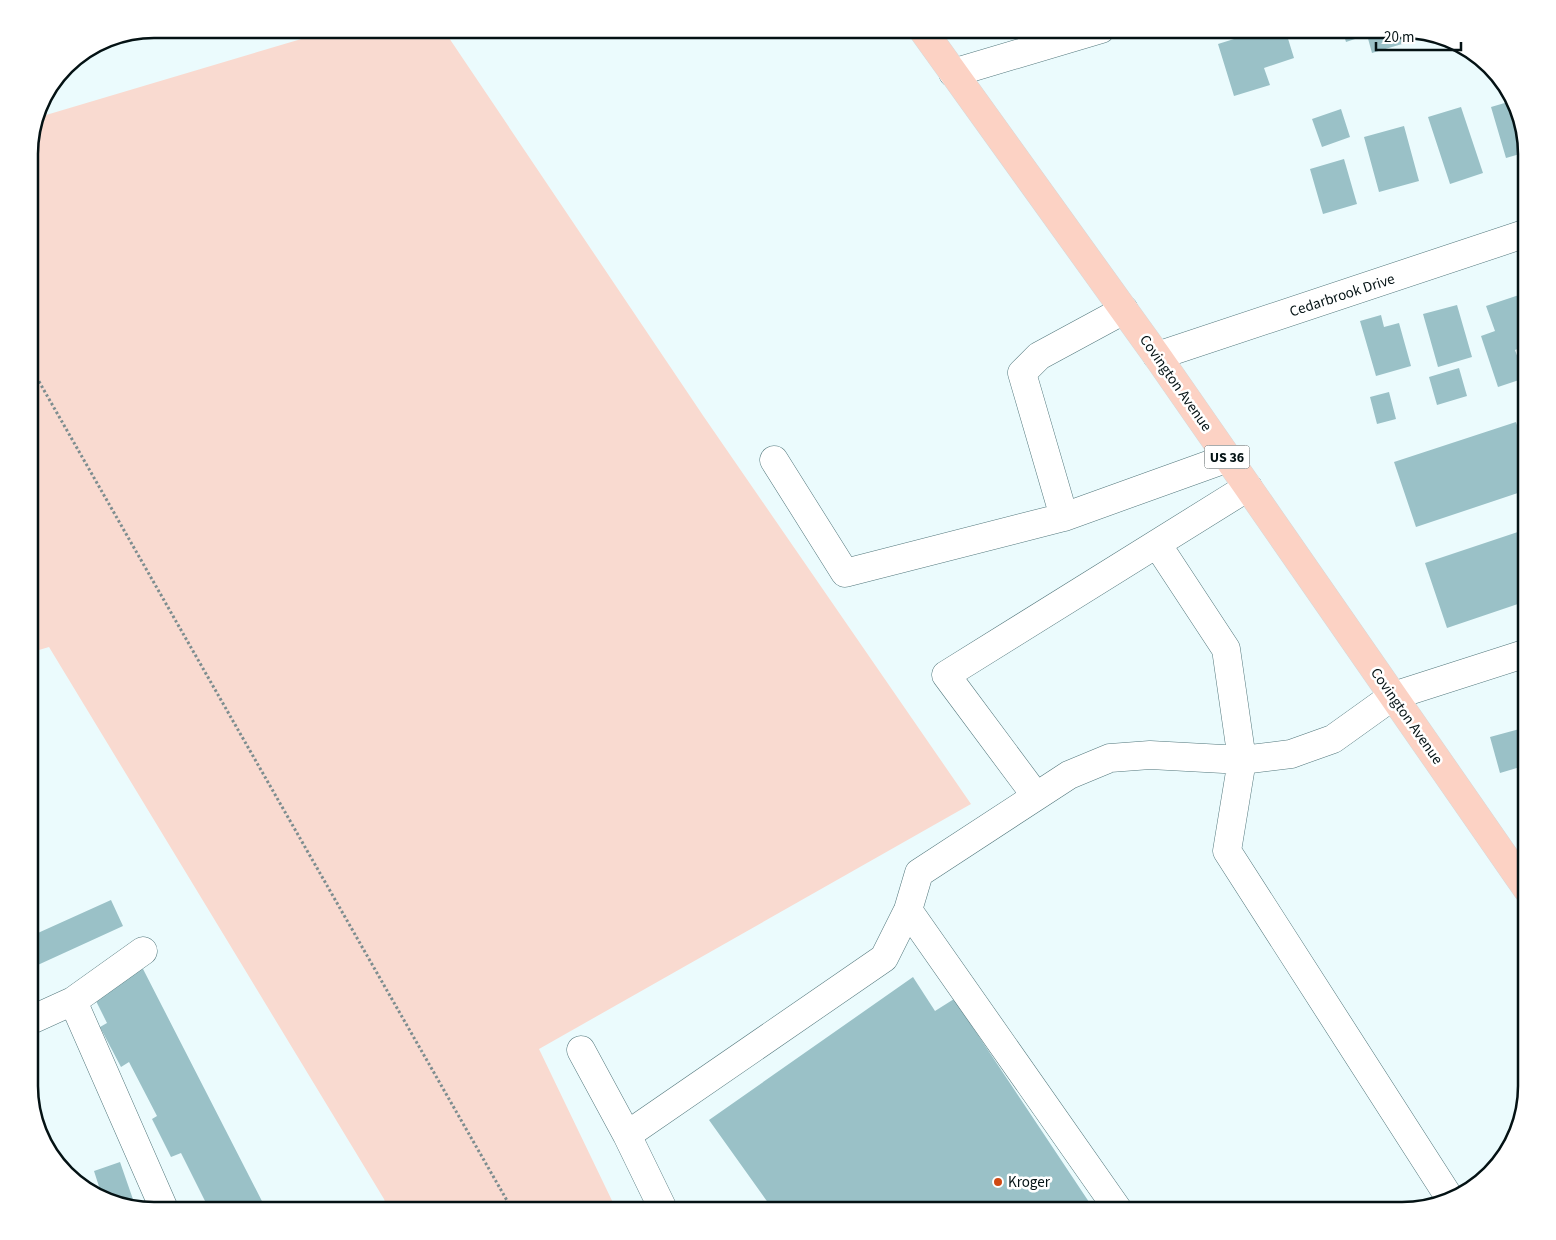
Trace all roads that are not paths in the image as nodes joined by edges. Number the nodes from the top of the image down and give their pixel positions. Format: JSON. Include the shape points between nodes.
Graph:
{"nodes":[{"id":1,"x":928,"y":38,"type":"edge"},
{"id":2,"x":1071,"y":38,"type":"edge"},
{"id":3,"x":953,"y":73,"type":"junction"},
{"id":4,"x":1518,"y":236,"type":"edge"},
{"id":5,"x":1124,"y":310,"type":"junction"},
{"id":6,"x":1157,"y":356,"type":"junction"},
{"id":7,"x":1228,"y":458,"type":"junction"},
{"id":8,"x":774,"y":460,"type":"dead end"},
{"id":9,"x":1248,"y":487,"type":"junction"},
{"id":10,"x":1064,"y":517,"type":"junction"},
{"id":11,"x":1157,"y":544,"type":"junction"},
{"id":12,"x":1518,"y":656,"type":"edge"},
{"id":13,"x":1393,"y":696,"type":"junction"},
{"id":14,"x":1242,"y":760,"type":"junction"},
{"id":15,"x":1036,"y":796,"type":"junction"},
{"id":16,"x":1518,"y":876,"type":"edge"},
{"id":17,"x":908,"y":910,"type":"junction"},
{"id":18,"x":143,"y":951,"type":"dead end"},
{"id":19,"x":72,"y":1001,"type":"junction"},
{"id":20,"x":38,"y":1017,"type":"edge"},
{"id":21,"x":581,"y":1050,"type":"dead end"},
{"id":22,"x":627,"y":1135,"type":"junction"},
{"id":23,"x":1447,"y":1194,"type":"edge"},
{"id":24,"x":161,"y":1202,"type":"edge"},
{"id":25,"x":660,"y":1202,"type":"edge"},
{"id":26,"x":1113,"y":1202,"type":"edge"}],
"edges":[{"from":1,"to":3,"type":"main road","name":"Covington Avenue","number":"US 36"},
{"from":2,"to":3,"type":"street"},
{"from":3,"to":5,"type":"main road","name":"Covington Avenue","number":"US 36"},
{"from":4,"to":6,"type":"street","name":"Cedarbrook Drive"},
{"from":5,"to":6,"type":"main road","name":"Covington Avenue","number":"US 36"},
{"from":5,"to":10,"type":"street","via":[[1039,356],[1022,374]]},
{"from":6,"to":7,"type":"main road","name":"Covington Avenue","number":"US 36"},
{"from":7,"to":9,"type":"main road","name":"Covington Avenue","number":"US 36"},
{"from":7,"to":10,"type":"street"},
{"from":8,"to":10,"type":"street","via":[[845,573]]},
{"from":9,"to":11,"type":"street"},
{"from":9,"to":13,"type":"main road","name":"Covington Avenue","number":"US 36"},
{"from":11,"to":14,"type":"street","via":[[1226,649]]},
{"from":11,"to":15,"type":"street","via":[[946,675]]},
{"from":12,"to":13,"type":"street"},
{"from":13,"to":14,"type":"street","via":[[1333,739],[1291,754]]},
{"from":13,"to":16,"type":"main road","name":"Covington Avenue","number":"US 36"},
{"from":14,"to":15,"type":"street","via":[[1150,755],[1110,758],[1069,775]]},
{"from":14,"to":23,"type":"street","via":[[1227,850]]},
{"from":15,"to":17,"type":"street","via":[[919,873]]},
{"from":17,"to":22,"type":"street","via":[[884,958]]},
{"from":17,"to":26,"type":"street"},
{"from":18,"to":19,"type":"street"},
{"from":19,"to":20,"type":"street"},
{"from":19,"to":24,"type":"street"},
{"from":21,"to":22,"type":"street"},
{"from":22,"to":25,"type":"street"}]}
